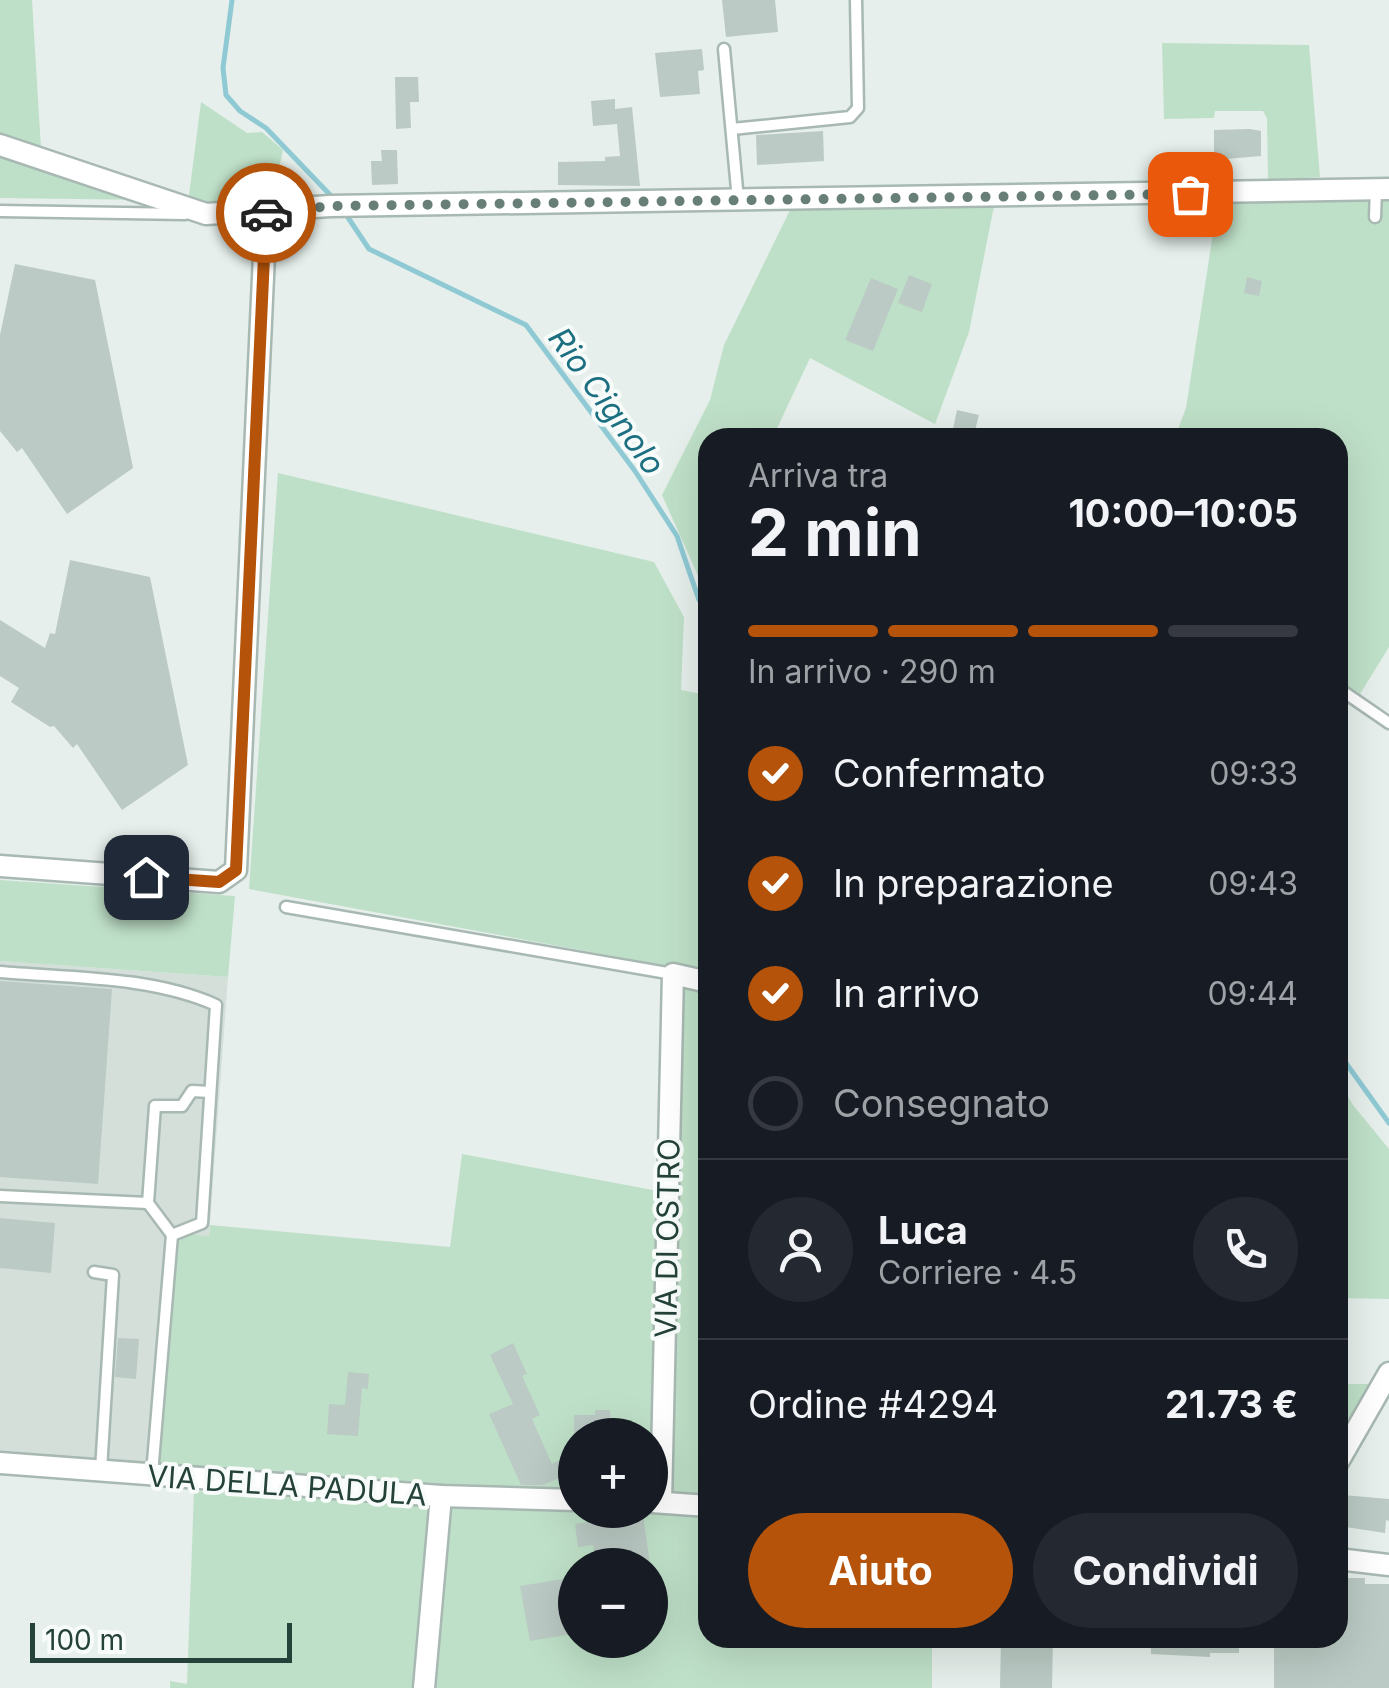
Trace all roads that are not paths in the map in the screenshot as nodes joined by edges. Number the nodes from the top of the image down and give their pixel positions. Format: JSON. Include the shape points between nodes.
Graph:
{"nodes":[{"id":1,"x":856,"y":0,"type":"edge"},
{"id":2,"x":724,"y":48,"type":"dead end"},
{"id":3,"x":732,"y":129,"type":"junction"},
{"id":4,"x":0,"y":145,"type":"edge"},
{"id":5,"x":1382,"y":189,"type":"edge"},
{"id":6,"x":1226,"y":193,"type":"junction"},
{"id":7,"x":738,"y":201,"type":"junction"},
{"id":8,"x":0,"y":210,"type":"edge"},
{"id":9,"x":266,"y":211,"type":"junction"},
{"id":10,"x":206,"y":214,"type":"junction"},
{"id":11,"x":1375,"y":216,"type":"dead end"},
{"id":12,"x":1218,"y":225,"type":"dead end"},
{"id":13,"x":1348,"y":695,"type":"edge"},
{"id":14,"x":1389,"y":723,"type":"edge"},
{"id":15,"x":0,"y":866,"type":"edge"},
{"id":16,"x":286,"y":906,"type":"dead end"},
{"id":17,"x":674,"y":971,"type":"junction"},
{"id":18,"x":0,"y":972,"type":"edge"},
{"id":19,"x":698,"y":979,"type":"edge"},
{"id":20,"x":210,"y":1092,"type":"junction"},
{"id":21,"x":0,"y":1196,"type":"edge"},
{"id":22,"x":148,"y":1202,"type":"junction"},
{"id":23,"x":172,"y":1235,"type":"junction"},
{"id":24,"x":94,"y":1272,"type":"dead end"},
{"id":25,"x":1389,"y":1373,"type":"edge"},
{"id":26,"x":659,"y":1418,"type":"edge"},
{"id":27,"x":1348,"y":1448,"type":"edge"},
{"id":28,"x":0,"y":1463,"type":"edge"},
{"id":29,"x":101,"y":1471,"type":"junction"},
{"id":30,"x":152,"y":1475,"type":"junction"},
{"id":31,"x":441,"y":1496,"type":"junction"},
{"id":32,"x":558,"y":1499,"type":"edge"},
{"id":33,"x":668,"y":1503,"type":"edge"},
{"id":34,"x":698,"y":1505,"type":"edge"},
{"id":35,"x":1348,"y":1561,"type":"edge"},
{"id":36,"x":1389,"y":1566,"type":"edge"},
{"id":37,"x":424,"y":1688,"type":"edge"}],
"edges":[{"from":1,"to":3,"type":"lane","via":[[858,108],[850,116]]},
{"from":2,"to":3,"type":"lane"},
{"from":3,"to":7,"type":"lane"},
{"from":4,"to":10,"type":"street"},
{"from":5,"to":6,"type":"street"},
{"from":5,"to":11,"type":"lane"},
{"from":6,"to":7,"type":"street"},
{"from":6,"to":12,"type":"lane"},
{"from":7,"to":9,"type":"street"},
{"from":8,"to":10,"type":"lane"},
{"from":9,"to":10,"type":"street"},
{"from":9,"to":15,"type":"street","via":[[236,870],[219,882]]},
{"from":13,"to":14,"type":"lane"},
{"from":16,"to":17,"type":"lane"},
{"from":17,"to":19,"type":"street"},
{"from":17,"to":26,"type":"street","name":"VIA DI OSTRO"},
{"from":18,"to":20,"type":"lane","via":[[115,982],[191,994],[216,1005]]},
{"from":20,"to":22,"type":"lane","via":[[192,1092],[182,1106],[155,1106]]},
{"from":20,"to":23,"type":"lane","via":[[202,1223]]},
{"from":21,"to":22,"type":"lane"},
{"from":22,"to":23,"type":"lane"},
{"from":23,"to":30,"type":"lane"},
{"from":24,"to":29,"type":"lane","via":[[113,1276]]},
{"from":25,"to":27,"type":"street"},
{"from":28,"to":29,"type":"street","name":"VIA DELLA PADULA"},
{"from":29,"to":30,"type":"street","name":"VIA DELLA PADULA"},
{"from":30,"to":31,"type":"street","name":"VIA DELLA PADULA"},
{"from":31,"to":32,"type":"street","name":"VIA DELLA PADULA"},
{"from":31,"to":37,"type":"street"},
{"from":33,"to":34,"type":"street"},
{"from":35,"to":36,"type":"street"}]}
